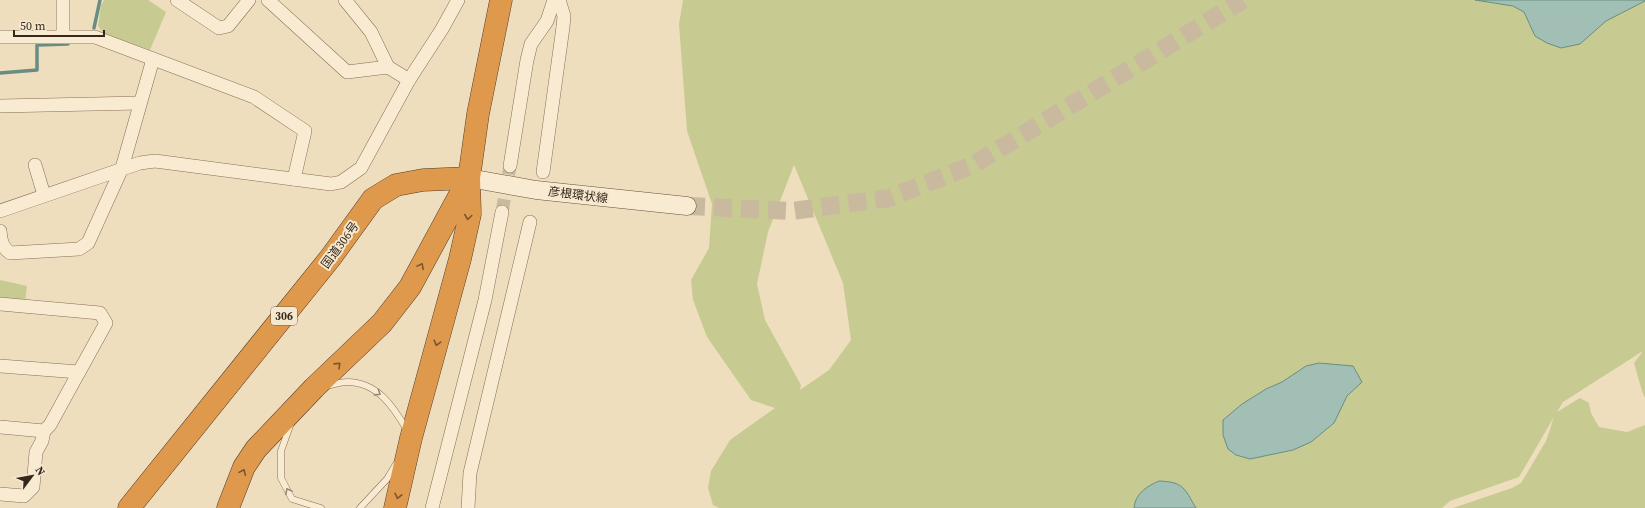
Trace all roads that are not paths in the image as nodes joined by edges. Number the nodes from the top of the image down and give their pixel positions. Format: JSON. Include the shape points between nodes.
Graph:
{"nodes":[{"id":1,"x":63,"y":0,"type":"edge"},
{"id":2,"x":177,"y":0,"type":"edge"},
{"id":3,"x":249,"y":0,"type":"edge"},
{"id":4,"x":268,"y":0,"type":"edge"},
{"id":5,"x":345,"y":0,"type":"edge"},
{"id":6,"x":458,"y":0,"type":"edge"},
{"id":7,"x":501,"y":0,"type":"edge"},
{"id":8,"x":554,"y":0,"type":"edge"},
{"id":9,"x":559,"y":0,"type":"edge"},
{"id":10,"x":63,"y":36,"type":"junction"},
{"id":11,"x":0,"y":37,"type":"edge"},
{"id":12,"x":153,"y":58,"type":"junction"},
{"id":13,"x":388,"y":67,"type":"junction"},
{"id":14,"x":409,"y":80,"type":"junction"},
{"id":15,"x":140,"y":103,"type":"junction"},
{"id":16,"x":0,"y":106,"type":"edge"},
{"id":17,"x":35,"y":165,"type":"dead end"},
{"id":18,"x":510,"y":166,"type":"tunnel mouth"},
{"id":19,"x":122,"y":168,"type":"junction"},
{"id":20,"x":543,"y":172,"type":"dead end"},
{"id":21,"x":469,"y":178,"type":"junction"},
{"id":22,"x":294,"y":179,"type":"junction"},
{"id":23,"x":44,"y":195,"type":"junction"},
{"id":24,"x":687,"y":206,"type":"tunnel mouth"},
{"id":25,"x":0,"y":211,"type":"edge"},
{"id":26,"x":502,"y":212,"type":"tunnel mouth"},
{"id":27,"x":530,"y":222,"type":"dead end"},
{"id":28,"x":0,"y":231,"type":"edge"},
{"id":29,"x":0,"y":304,"type":"edge"},
{"id":30,"x":0,"y":366,"type":"edge"},
{"id":31,"x":79,"y":372,"type":"junction"},
{"id":32,"x":314,"y":388,"type":"junction"},
{"id":33,"x":297,"y":406,"type":"junction"},
{"id":34,"x":0,"y":428,"type":"edge"},
{"id":35,"x":44,"y":431,"type":"junction"},
{"id":36,"x":411,"y":438,"type":"junction"},
{"id":37,"x":0,"y":494,"type":"edge"},
{"id":38,"x":129,"y":508,"type":"edge"},
{"id":39,"x":228,"y":508,"type":"edge"},
{"id":40,"x":321,"y":508,"type":"edge"},
{"id":41,"x":360,"y":508,"type":"edge"},
{"id":42,"x":395,"y":508,"type":"edge"},
{"id":43,"x":432,"y":508,"type":"edge"},
{"id":44,"x":468,"y":508,"type":"edge"}],
"edges":[{"from":1,"to":10,"type":"street"},
{"from":2,"to":3,"type":"street","via":[[219,28],[228,26]]},
{"from":4,"to":13,"type":"street","via":[[347,72]]},
{"from":5,"to":13,"type":"street","via":[[371,32]]},
{"from":6,"to":14,"type":"street"},
{"from":7,"to":21,"type":"highway","via":[[478,114]]},
{"from":8,"to":18,"type":"street","via":[[547,22],[531,44]]},
{"from":9,"to":20,"type":"street","via":[[564,16],[563,27]]},
{"from":10,"to":11,"type":"street"},
{"from":10,"to":12,"type":"street","via":[[95,37]]},
{"from":12,"to":15,"type":"street"},
{"from":12,"to":22,"type":"street","via":[[254,97],[305,131]]},
{"from":13,"to":14,"type":"street"},
{"from":14,"to":22,"type":"street","via":[[361,168],[341,182],[331,184]]},
{"from":15,"to":16,"type":"street"},
{"from":15,"to":19,"type":"street"},
{"from":17,"to":23,"type":"street"},
{"from":19,"to":22,"type":"street","via":[[153,158]]},
{"from":19,"to":23,"type":"street"},
{"from":19,"to":28,"type":"street","via":[[88,243],[79,249],[10,253],[1,242]]},
{"from":21,"to":24,"type":"main road","name":"彦根環状線","via":[[543,191]]},
{"from":32,"to":21,"type":"highway","one_way":true,"via":[[382,323],[410,288]]},
{"from":21,"to":36,"type":"highway","one_way":true,"via":[[470,214],[460,259]]},
{"from":21,"to":38,"type":"highway","name":"国道306号","number":"306","via":[[423,180],[396,185],[373,199],[331,258]]},
{"from":23,"to":25,"type":"street"},
{"from":26,"to":43,"type":"street","via":[[485,300]]},
{"from":27,"to":44,"type":"street","via":[[470,473]]},
{"from":29,"to":31,"type":"street","via":[[100,313],[106,323]]},
{"from":30,"to":31,"type":"street"},
{"from":31,"to":35,"type":"street","via":[[50,425]]},
{"from":32,"to":33,"type":"highway"},
{"from":32,"to":36,"type":"lane","one_way":true,"via":[[346,382],[364,384],[383,395],[396,410]]},
{"from":39,"to":33,"type":"highway","one_way":true,"via":[[244,468],[256,449]]},
{"from":40,"to":33,"type":"lane","one_way":true,"via":[[292,499],[281,478],[281,451]]},
{"from":34,"to":35,"type":"street"},
{"from":35,"to":37,"type":"street","via":[[36,452],[33,487],[24,496]]},
{"from":36,"to":41,"type":"lane","via":[[387,479]]},
{"from":36,"to":42,"type":"highway","one_way":true}]}
